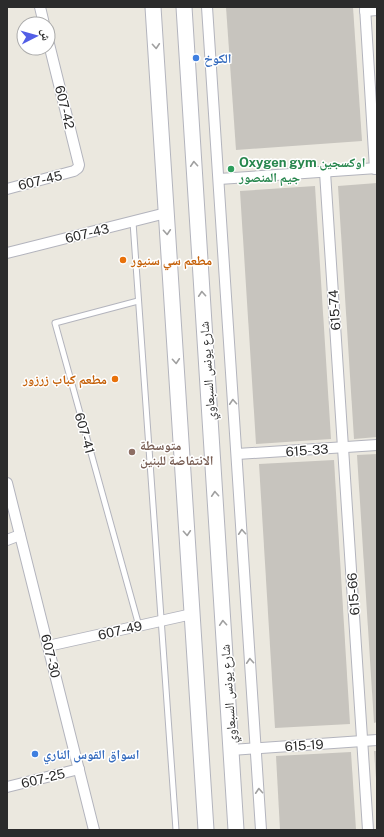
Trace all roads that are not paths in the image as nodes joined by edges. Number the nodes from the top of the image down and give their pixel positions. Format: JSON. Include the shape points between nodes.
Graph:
{"nodes":[{"id":1,"x":153,"y":7,"type":"edge"},
{"id":2,"x":184,"y":7,"type":"edge"},
{"id":3,"x":207,"y":7,"type":"edge"},
{"id":4,"x":365,"y":9,"type":"edge"},
{"id":5,"x":377,"y":10,"type":"edge"},
{"id":6,"x":52,"y":56,"type":"edge"},
{"id":7,"x":376,"y":168,"type":"edge"},
{"id":8,"x":74,"y":171,"type":"joint"},
{"id":9,"x":325,"y":172,"type":"junction"},
{"id":10,"x":219,"y":179,"type":"junction"},
{"id":11,"x":7,"y":189,"type":"edge"},
{"id":12,"x":166,"y":214,"type":"junction"},
{"id":13,"x":133,"y":222,"type":"junction"},
{"id":14,"x":7,"y":253,"type":"edge"},
{"id":15,"x":138,"y":301,"type":"junction"},
{"id":16,"x":377,"y":445,"type":"edge"},
{"id":17,"x":343,"y":447,"type":"junction"},
{"id":18,"x":236,"y":454,"type":"junction"},
{"id":19,"x":7,"y":483,"type":"edge"},
{"id":20,"x":20,"y":535,"type":"junction"},
{"id":21,"x":7,"y":540,"type":"edge"},
{"id":22,"x":192,"y":614,"type":"junction"},
{"id":23,"x":161,"y":621,"type":"junction"},
{"id":24,"x":139,"y":626,"type":"junction"},
{"id":25,"x":48,"y":646,"type":"junction"},
{"id":26,"x":377,"y":740,"type":"edge"},
{"id":27,"x":362,"y":741,"type":"junction"},
{"id":28,"x":256,"y":748,"type":"junction"},
{"id":29,"x":231,"y":750,"type":"junction"},
{"id":30,"x":79,"y":769,"type":"junction"},
{"id":31,"x":7,"y":787,"type":"edge"},
{"id":32,"x":94,"y":830,"type":"edge"},
{"id":33,"x":176,"y":830,"type":"edge"},
{"id":34,"x":206,"y":830,"type":"edge"},
{"id":35,"x":236,"y":830,"type":"edge"},
{"id":36,"x":261,"y":830,"type":"edge"},
{"id":37,"x":368,"y":830,"type":"edge"}],
"edges":[{"from":1,"to":12,"type":"main road","one_way":true},
{"from":29,"to":2,"type":"main road","name":"شارع يونس السبعاوي","one_way":true},
{"from":3,"to":10,"type":"street"},
{"from":4,"to":5,"type":"street"},
{"from":4,"to":7,"type":"street"},
{"from":6,"to":8,"type":"street","name":"607-42","via":[[79,165]]},
{"from":7,"to":9,"type":"street"},
{"from":8,"to":11,"type":"street","name":"607-45"},
{"from":9,"to":10,"type":"street"},
{"from":9,"to":17,"type":"street","name":"615-74"},
{"from":18,"to":10,"type":"street","one_way":true},
{"from":12,"to":13,"type":"street","name":"607-43"},
{"from":12,"to":22,"type":"main road","one_way":true},
{"from":13,"to":14,"type":"street","name":"607-43"},
{"from":13,"to":15,"type":"lane"},
{"from":15,"to":23,"type":"lane"},
{"from":15,"to":24,"type":"lane","name":"607-41","via":[[55,323]]},
{"from":16,"to":17,"type":"street","name":"615-33"},
{"from":17,"to":18,"type":"street","name":"615-33"},
{"from":17,"to":27,"type":"street","name":"615-66"},
{"from":28,"to":18,"type":"street","one_way":true},
{"from":19,"to":20,"type":"street","name":"607-30"},
{"from":20,"to":21,"type":"street"},
{"from":20,"to":25,"type":"street","name":"607-30"},
{"from":22,"to":23,"type":"street","name":"607-49"},
{"from":22,"to":34,"type":"main road"},
{"from":23,"to":24,"type":"street","name":"607-49"},
{"from":23,"to":33,"type":"lane"},
{"from":24,"to":25,"type":"street","name":"607-49"},
{"from":25,"to":30,"type":"street","name":"607-30"},
{"from":26,"to":27,"type":"street","name":"615-19"},
{"from":27,"to":28,"type":"street","name":"615-19"},
{"from":27,"to":37,"type":"street","name":"615-66"},
{"from":28,"to":29,"type":"street","name":"615-19"},
{"from":36,"to":28,"type":"street","one_way":true},
{"from":29,"to":35,"type":"main road","name":"شارع يونس السبعاوي"},
{"from":30,"to":31,"type":"street","name":"607-25"},
{"from":30,"to":32,"type":"street","name":"607-30"}]}
